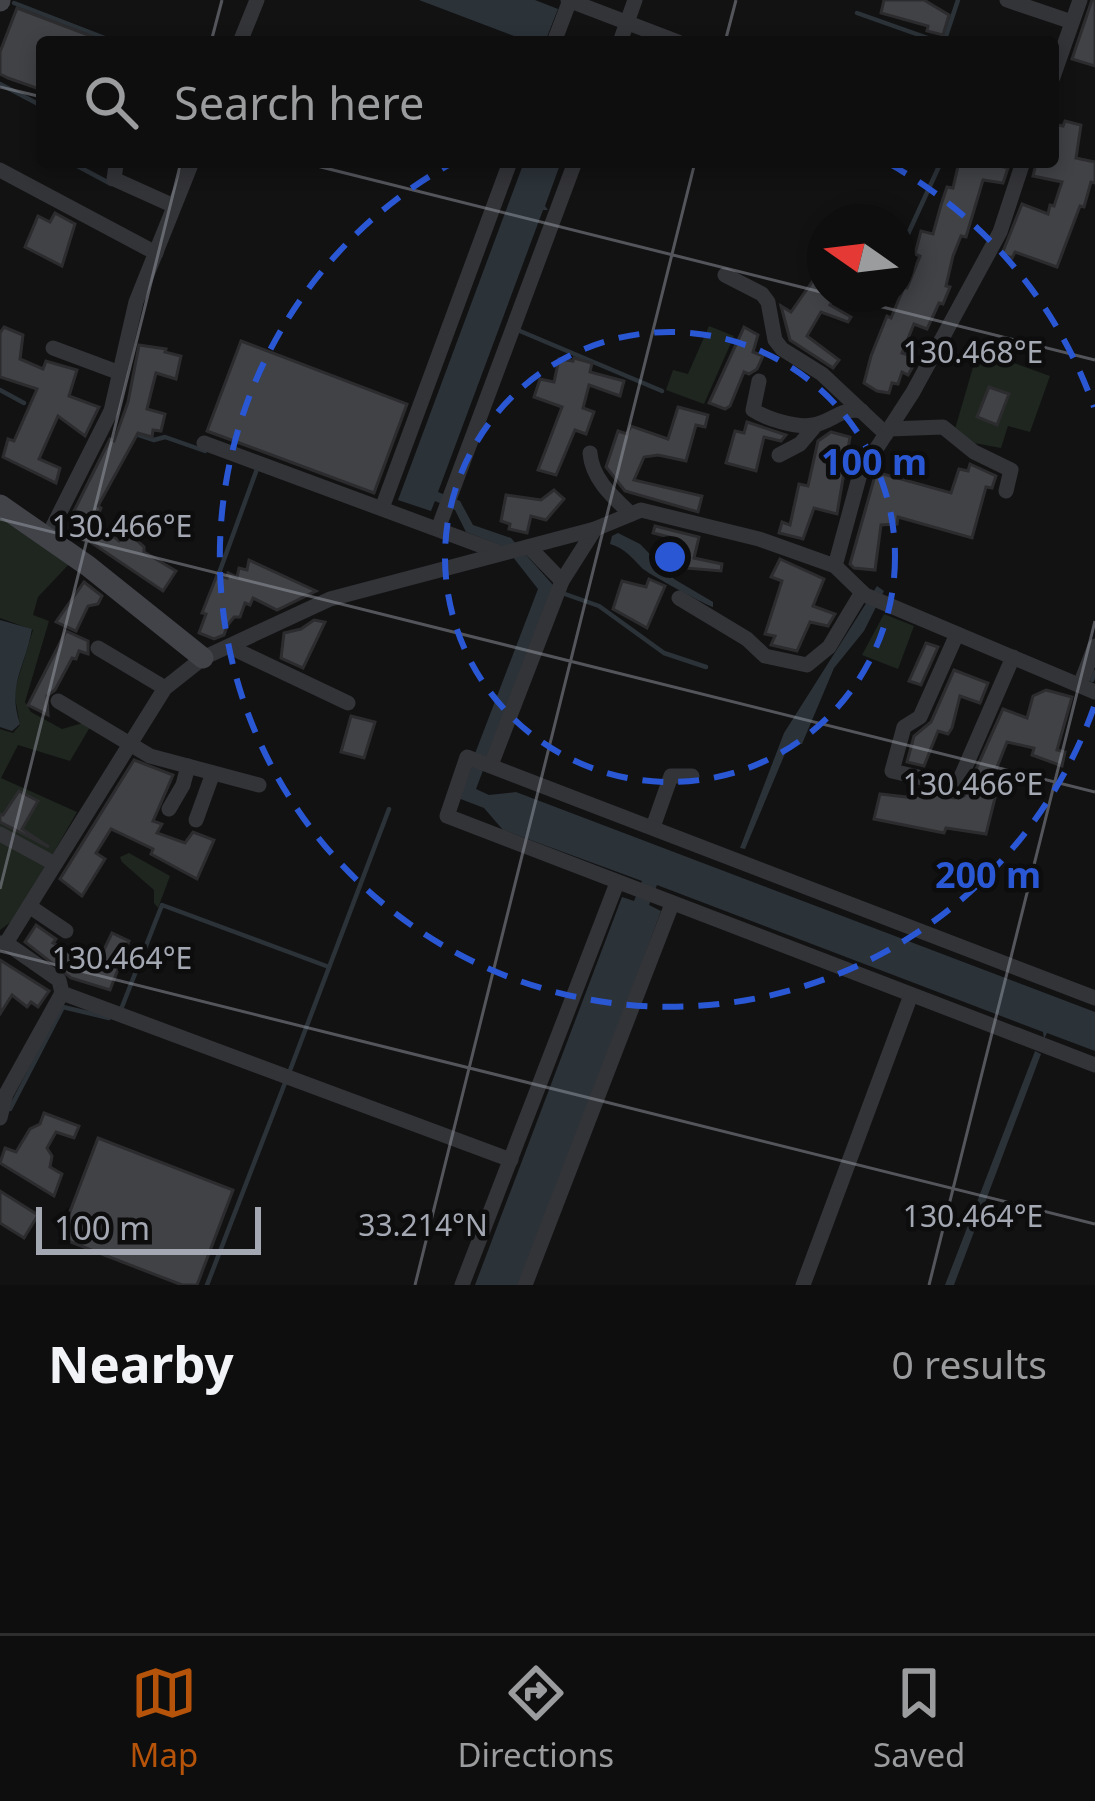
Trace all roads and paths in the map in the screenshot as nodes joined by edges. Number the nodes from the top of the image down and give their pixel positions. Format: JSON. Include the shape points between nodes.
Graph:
{"nodes":[{"id":1,"x":256,"y":0,"type":"edge"},
{"id":2,"x":569,"y":0,"type":"edge"},
{"id":3,"x":635,"y":0,"type":"edge"},
{"id":4,"x":1007,"y":0,"type":"edge"},
{"id":5,"x":1080,"y":0,"type":"edge"},
{"id":6,"x":619,"y":20,"type":"junction"},
{"id":7,"x":1072,"y":22,"type":"junction"},
{"id":8,"x":242,"y":36,"type":"edge"},
{"id":9,"x":556,"y":36,"type":"edge"},
{"id":10,"x":620,"y":36,"type":"edge"},
{"id":11,"x":662,"y":36,"type":"edge"},
{"id":12,"x":1059,"y":59,"type":"edge"},
{"id":13,"x":116,"y":168,"type":"edge"},
{"id":14,"x":190,"y":168,"type":"edge"},
{"id":15,"x":508,"y":168,"type":"edge"},
{"id":16,"x":573,"y":168,"type":"edge"},
{"id":17,"x":1021,"y":168,"type":"edge"},
{"id":18,"x":0,"y":170,"type":"edge"},
{"id":19,"x":175,"y":206,"type":"junction"},
{"id":20,"x":156,"y":253,"type":"junction"},
{"id":21,"x":725,"y":275,"type":"dead end"},
{"id":22,"x":53,"y":348,"type":"dead end"},
{"id":23,"x":120,"y":373,"type":"junction"},
{"id":24,"x":759,"y":381,"type":"dead end"},
{"id":25,"x":862,"y":411,"type":"junction"},
{"id":26,"x":816,"y":425,"type":"junction"},
{"id":27,"x":888,"y":431,"type":"junction"},
{"id":28,"x":204,"y":442,"type":"dead end"},
{"id":29,"x":590,"y":453,"type":"dead end"},
{"id":30,"x":779,"y":455,"type":"dead end"},
{"id":31,"x":1006,"y":491,"type":"dead end"},
{"id":32,"x":0,"y":505,"type":"edge"},
{"id":33,"x":382,"y":508,"type":"junction"},
{"id":34,"x":632,"y":514,"type":"junction"},
{"id":35,"x":595,"y":529,"type":"junction"},
{"id":36,"x":438,"y":530,"type":"junction"},
{"id":37,"x":48,"y":536,"type":"junction"},
{"id":38,"x":529,"y":547,"type":"junction"},
{"id":39,"x":504,"y":554,"type":"junction"},
{"id":40,"x":835,"y":566,"type":"junction"},
{"id":41,"x":562,"y":581,"type":"junction"},
{"id":42,"x":862,"y":592,"type":"junction"},
{"id":43,"x":679,"y":598,"type":"dead end"},
{"id":44,"x":956,"y":634,"type":"junction"},
{"id":45,"x":1095,"y":646,"type":"edge"},
{"id":46,"x":230,"y":647,"type":"junction"},
{"id":47,"x":98,"y":648,"type":"dead end"},
{"id":48,"x":1013,"y":657,"type":"junction"},
{"id":49,"x":203,"y":658,"type":"junction"},
{"id":50,"x":165,"y":688,"type":"junction"},
{"id":51,"x":1088,"y":688,"type":"edge"},
{"id":52,"x":58,"y":700,"type":"dead end"},
{"id":53,"x":348,"y":703,"type":"dead end"},
{"id":54,"x":130,"y":744,"type":"junction"},
{"id":55,"x":491,"y":765,"type":"junction"},
{"id":56,"x":188,"y":766,"type":"junction"},
{"id":57,"x":213,"y":773,"type":"junction"},
{"id":58,"x":692,"y":776,"type":"dead end"},
{"id":59,"x":259,"y":785,"type":"dead end"},
{"id":60,"x":169,"y":809,"type":"dead end"},
{"id":61,"x":196,"y":820,"type":"dead end"},
{"id":62,"x":653,"y":827,"type":"junction"},
{"id":63,"x":0,"y":834,"type":"edge"},
{"id":64,"x":55,"y":864,"type":"junction"},
{"id":65,"x":617,"y":883,"type":"junction"},
{"id":66,"x":665,"y":902,"type":"junction"},
{"id":67,"x":29,"y":906,"type":"junction"},
{"id":68,"x":66,"y":931,"type":"dead end"},
{"id":69,"x":3,"y":943,"type":"edge"},
{"id":70,"x":62,"y":993,"type":"junction"},
{"id":71,"x":911,"y":995,"type":"junction"},
{"id":72,"x":1095,"y":998,"type":"edge"},
{"id":73,"x":1095,"y":1065,"type":"edge"},
{"id":74,"x":0,"y":1118,"type":"edge"},
{"id":75,"x":511,"y":1160,"type":"junction"},
{"id":76,"x":810,"y":1283,"type":"edge"},
{"id":77,"x":462,"y":1285,"type":"edge"},
{"id":78,"x":525,"y":1285,"type":"edge"}],
"edges":[{"from":1,"to":8,"type":"street"},
{"from":2,"to":6,"type":"street"},
{"from":2,"to":9,"type":"street"},
{"from":3,"to":6,"type":"street"},
{"from":4,"to":7,"type":"street"},
{"from":5,"to":7,"type":"street"},
{"from":6,"to":10,"type":"street"},
{"from":6,"to":11,"type":"street"},
{"from":7,"to":12,"type":"street"},
{"from":13,"to":19,"type":"street","via":[[114,179]]},
{"from":14,"to":19,"type":"street"},
{"from":15,"to":33,"type":"street"},
{"from":16,"to":36,"type":"street"},
{"from":17,"to":27,"type":"street","via":[[1000,232]]},
{"from":18,"to":20,"type":"street"},
{"from":19,"to":20,"type":"street"},
{"from":20,"to":23,"type":"street"},
{"from":21,"to":25,"type":"street","via":[[762,294],[782,349]]},
{"from":22,"to":23,"type":"street"},
{"from":23,"to":37,"type":"street","via":[[111,411]]},
{"from":24,"to":26,"type":"street","via":[[753,410]]},
{"from":25,"to":26,"type":"street","via":[[840,411]]},
{"from":25,"to":27,"type":"street"},
{"from":26,"to":30,"type":"street"},
{"from":27,"to":31,"type":"street","via":[[943,427],[1011,470]]},
{"from":27,"to":40,"type":"street","via":[[860,474]]},
{"from":28,"to":33,"type":"street"},
{"from":29,"to":34,"type":"street","via":[[608,493]]},
{"from":32,"to":37,"type":"street"},
{"from":33,"to":36,"type":"street"},
{"from":34,"to":35,"type":"street"},
{"from":34,"to":40,"type":"street","via":[[759,539]]},
{"from":35,"to":38,"type":"street"},
{"from":35,"to":41,"type":"street"},
{"from":36,"to":39,"type":"street"},
{"from":37,"to":49,"type":"street"},
{"from":38,"to":39,"type":"street"},
{"from":38,"to":41,"type":"street"},
{"from":39,"to":46,"type":"street","via":[[331,599]]},
{"from":40,"to":42,"type":"street"},
{"from":41,"to":55,"type":"street"},
{"from":42,"to":43,"type":"street","via":[[829,647],[807,665],[765,656]]},
{"from":42,"to":44,"type":"street"},
{"from":44,"to":48,"type":"street"},
{"from":44,"to":48,"type":"street","via":[[920,717],[904,728],[892,771],[957,786]]},
{"from":45,"to":51,"type":"street"},
{"from":46,"to":49,"type":"street"},
{"from":46,"to":53,"type":"street"},
{"from":47,"to":50,"type":"street"},
{"from":48,"to":51,"type":"street"},
{"from":49,"to":50,"type":"street"},
{"from":50,"to":54,"type":"street"},
{"from":52,"to":54,"type":"street"},
{"from":54,"to":56,"type":"street"},
{"from":54,"to":64,"type":"street"},
{"from":55,"to":62,"type":"street"},
{"from":55,"to":65,"type":"street","via":[[467,757],[446,816]]},
{"from":56,"to":57,"type":"street"},
{"from":56,"to":60,"type":"street"},
{"from":57,"to":59,"type":"street"},
{"from":57,"to":61,"type":"street"},
{"from":58,"to":62,"type":"street","via":[[671,776]]},
{"from":62,"to":72,"type":"street"},
{"from":63,"to":64,"type":"street"},
{"from":64,"to":67,"type":"street"},
{"from":65,"to":66,"type":"street"},
{"from":65,"to":75,"type":"street"},
{"from":66,"to":71,"type":"street"},
{"from":66,"to":78,"type":"street"},
{"from":67,"to":68,"type":"street"},
{"from":67,"to":69,"type":"street"},
{"from":69,"to":70,"type":"street","via":[[58,980]]},
{"from":70,"to":74,"type":"street"},
{"from":70,"to":75,"type":"street"},
{"from":71,"to":73,"type":"street"},
{"from":71,"to":76,"type":"street"},
{"from":75,"to":77,"type":"street"}]}
